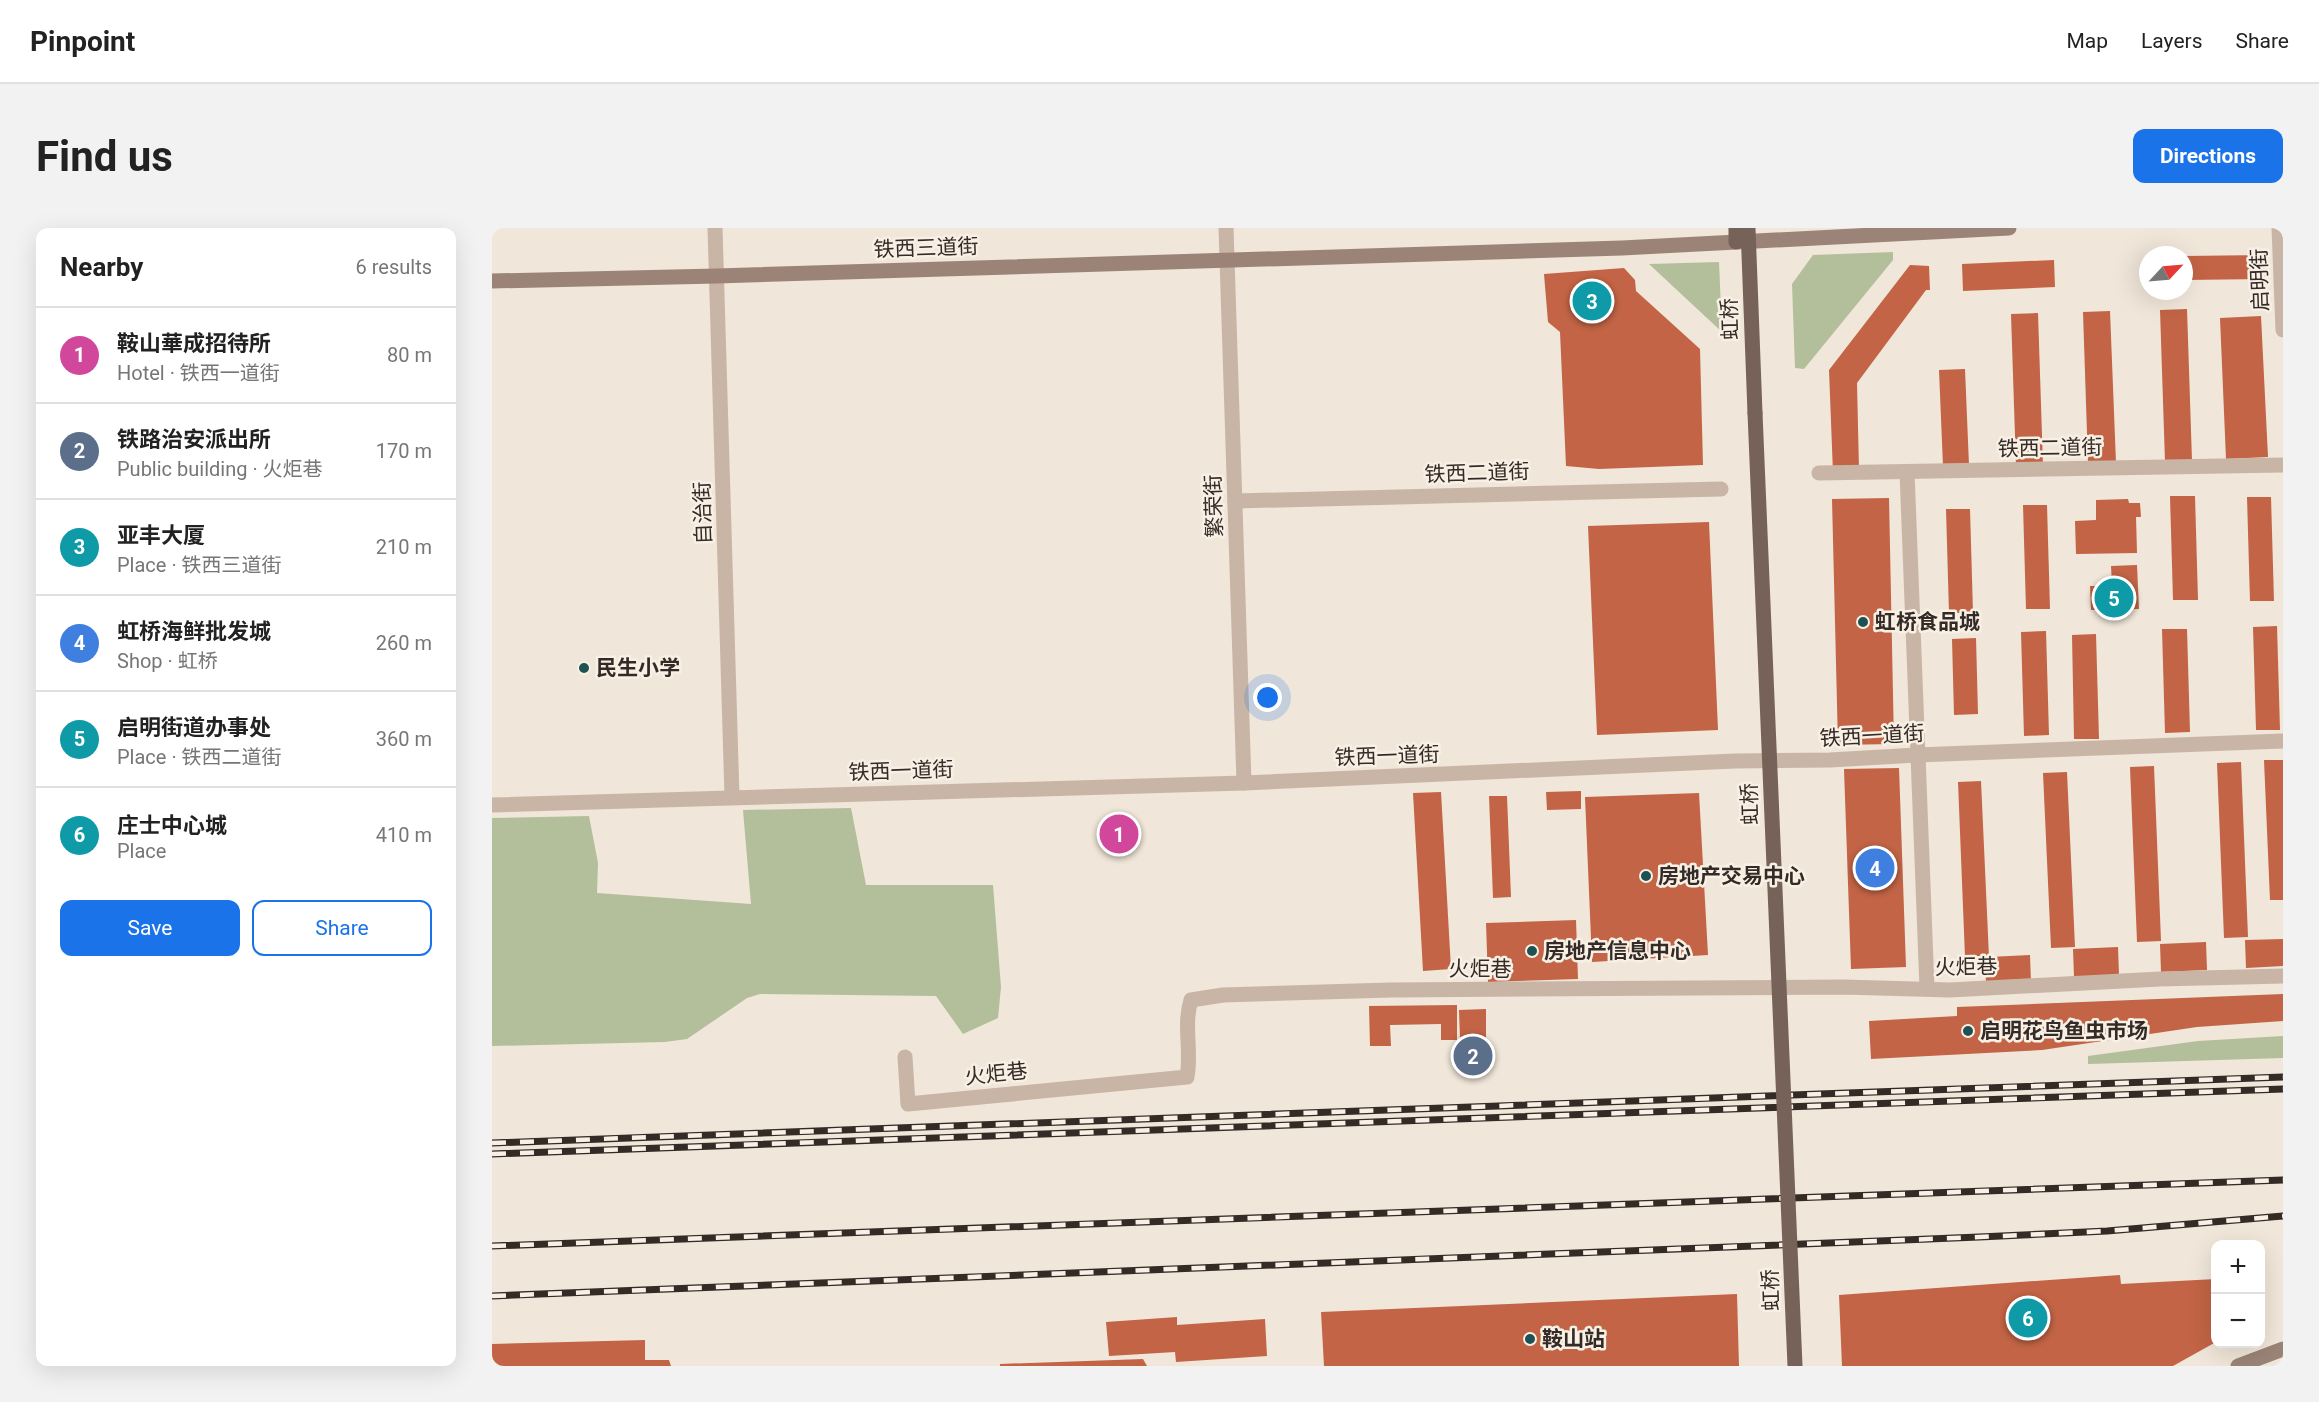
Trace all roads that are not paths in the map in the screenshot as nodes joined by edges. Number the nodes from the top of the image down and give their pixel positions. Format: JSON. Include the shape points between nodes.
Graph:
{"nodes":[{"id":1,"x":715,"y":228,"type":"edge"},
{"id":2,"x":1226,"y":228,"type":"edge"},
{"id":3,"x":2009,"y":228,"type":"edge"},
{"id":4,"x":2279,"y":228,"type":"edge"},
{"id":5,"x":1742,"y":235,"type":"edge"},
{"id":6,"x":1227,"y":260,"type":"junction"},
{"id":7,"x":717,"y":276,"type":"junction"},
{"id":8,"x":492,"y":281,"type":"edge"},
{"id":9,"x":2283,"y":330,"type":"edge"},
{"id":10,"x":2283,"y":465,"type":"edge"},
{"id":11,"x":1907,"y":472,"type":"junction"},
{"id":12,"x":1819,"y":473,"type":"dead end"},
{"id":13,"x":1721,"y":489,"type":"dead end"},
{"id":14,"x":1235,"y":501,"type":"junction"},
{"id":15,"x":2283,"y":741,"type":"edge"},
{"id":16,"x":1917,"y":755,"type":"junction"},
{"id":17,"x":1244,"y":783,"type":"junction"},
{"id":18,"x":732,"y":797,"type":"junction"},
{"id":19,"x":492,"y":806,"type":"edge"},
{"id":20,"x":2283,"y":976,"type":"edge"},
{"id":21,"x":1927,"y":988,"type":"junction"},
{"id":22,"x":905,"y":1057,"type":"dead end"},
{"id":23,"x":2283,"y":1349,"type":"edge"},
{"id":24,"x":1795,"y":1366,"type":"edge"},
{"id":25,"x":2238,"y":1366,"type":"edge"}],
"edges":[{"from":1,"to":7,"type":"street","name":"自治街"},
{"from":2,"to":6,"type":"street","name":"繁荣街"},
{"from":3,"to":5,"type":"main road","name":"铁西三道街"},
{"from":4,"to":9,"type":"street","name":"启明街"},
{"from":5,"to":6,"type":"main road","name":"铁西三道街","via":[[1622,248]]},
{"from":5,"to":24,"type":"main road","name":"虹桥","bridge":true,"via":[[1755,413]]},
{"from":6,"to":7,"type":"main road","name":"铁西三道街"},
{"from":6,"to":14,"type":"street","name":"繁荣街"},
{"from":7,"to":8,"type":"main road","name":"铁西三道街"},
{"from":7,"to":18,"type":"street","name":"自治街"},
{"from":10,"to":11,"type":"street","name":"铁西二道街"},
{"from":11,"to":12,"type":"street","name":"铁西二道街"},
{"from":11,"to":16,"type":"street"},
{"from":13,"to":14,"type":"street","name":"铁西二道街"},
{"from":14,"to":17,"type":"street","name":"繁荣街"},
{"from":15,"to":16,"type":"street","name":"铁西一道街"},
{"from":16,"to":17,"type":"street","name":"铁西一道街"},
{"from":16,"to":21,"type":"street"},
{"from":17,"to":18,"type":"street","name":"铁西一道街"},
{"from":18,"to":19,"type":"street","name":"铁西一道街"},
{"from":20,"to":21,"type":"street","name":"火炬巷"},
{"from":21,"to":22,"type":"street","name":"火炬巷","via":[[1391,990],[1223,995],[1191,1000],[1186,1015],[1187,1077],[908,1104]]},
{"from":23,"to":25,"type":"main road"}]}
